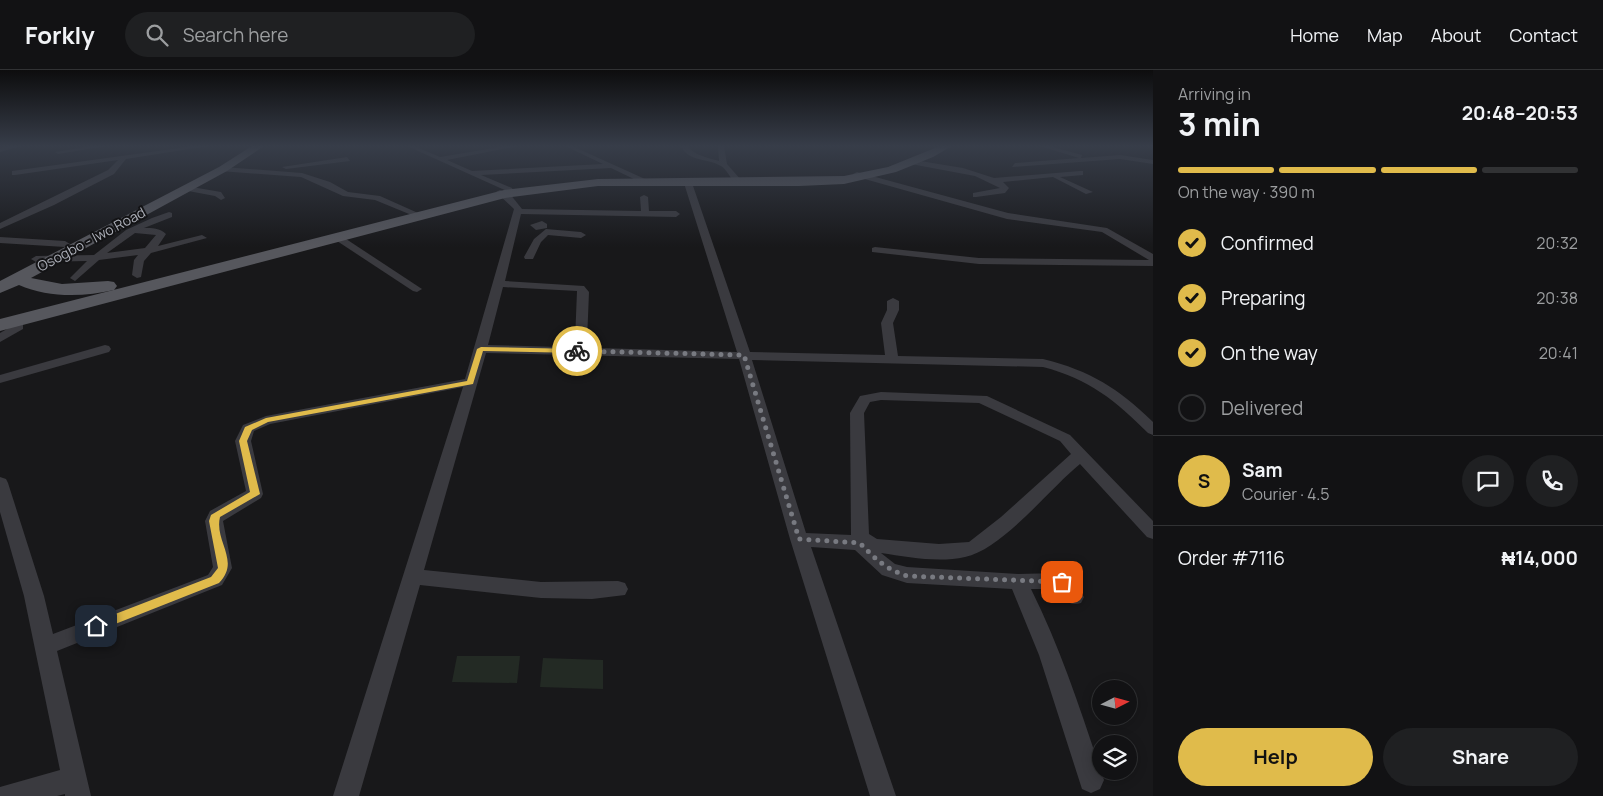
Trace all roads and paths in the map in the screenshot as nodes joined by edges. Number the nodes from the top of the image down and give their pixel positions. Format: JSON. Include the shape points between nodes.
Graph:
{"nodes":[{"id":1,"x":95,"y":180,"type":"edge"},
{"id":2,"x":193,"y":180,"type":"edge"},
{"id":3,"x":203,"y":180,"type":"edge"},
{"id":4,"x":316,"y":180,"type":"edge"},
{"id":5,"x":478,"y":180,"type":"edge"},
{"id":6,"x":615,"y":180,"type":"edge"},
{"id":7,"x":662,"y":180,"type":"edge"},
{"id":8,"x":737,"y":180,"type":"joint"},
{"id":9,"x":747,"y":180,"type":"edge"},
{"id":10,"x":832,"y":180,"type":"edge"},
{"id":11,"x":875,"y":180,"type":"edge"},
{"id":12,"x":993,"y":180,"type":"edge"},
{"id":13,"x":1062,"y":180,"type":"edge"},
{"id":14,"x":688,"y":181,"type":"junction"},
{"id":15,"x":184,"y":190,"type":"junction"},
{"id":16,"x":1089,"y":192,"type":"dead end"},
{"id":17,"x":976,"y":195,"type":"dead end"},
{"id":18,"x":644,"y":197,"type":"dead end"},
{"id":19,"x":220,"y":198,"type":"dead end"},
{"id":20,"x":504,"y":201,"type":"junction"},
{"id":21,"x":414,"y":214,"type":"junction"},
{"id":22,"x":645,"y":214,"type":"junction"},
{"id":23,"x":676,"y":214,"type":"dead end"},
{"id":24,"x":169,"y":216,"type":"dead end"},
{"id":25,"x":0,"y":226,"type":"edge"},
{"id":26,"x":540,"y":228,"type":"junction"},
{"id":27,"x":133,"y":230,"type":"junction"},
{"id":28,"x":578,"y":232,"type":"dead end"},
{"id":29,"x":337,"y":237,"type":"junction"},
{"id":30,"x":202,"y":238,"type":"dead end"},
{"id":31,"x":0,"y":240,"type":"edge"},
{"id":32,"x":875,"y":250,"type":"dead end"},
{"id":33,"x":145,"y":252,"type":"junction"},
{"id":34,"x":52,"y":254,"type":"junction"},
{"id":35,"x":529,"y":256,"type":"dead end"},
{"id":36,"x":97,"y":257,"type":"junction"},
{"id":37,"x":1153,"y":258,"type":"edge"},
{"id":38,"x":1153,"y":263,"type":"edge"},
{"id":39,"x":218,"y":267,"type":"junction"},
{"id":40,"x":18,"y":278,"type":"junction"},
{"id":41,"x":75,"y":278,"type":"dead end"},
{"id":42,"x":0,"y":279,"type":"edge"},
{"id":43,"x":135,"y":279,"type":"junction"},
{"id":44,"x":499,"y":284,"type":"junction"},
{"id":45,"x":0,"y":288,"type":"edge"},
{"id":46,"x":417,"y":289,"type":"dead end"},
{"id":47,"x":893,"y":301,"type":"dead end"},
{"id":48,"x":3,"y":326,"type":"edge"},
{"id":49,"x":581,"y":341,"type":"dead end"},
{"id":50,"x":105,"y":348,"type":"dead end"},
{"id":51,"x":481,"y":349,"type":"junction"},
{"id":52,"x":744,"y":355,"type":"junction"},
{"id":53,"x":892,"y":358,"type":"junction"},
{"id":54,"x":0,"y":379,"type":"edge"},
{"id":55,"x":470,"y":382,"type":"junction"},
{"id":56,"x":1153,"y":430,"type":"edge"},
{"id":57,"x":1082,"y":454,"type":"junction"},
{"id":58,"x":0,"y":483,"type":"edge"},
{"id":59,"x":5,"y":512,"type":"edge"},
{"id":60,"x":1153,"y":532,"type":"edge"},
{"id":61,"x":799,"y":539,"type":"junction"},
{"id":62,"x":863,"y":542,"type":"junction"},
{"id":63,"x":412,"y":576,"type":"junction"},
{"id":64,"x":1018,"y":582,"type":"junction"},
{"id":65,"x":618,"y":590,"type":"dead end"},
{"id":66,"x":1074,"y":597,"type":"dead end"},
{"id":67,"x":45,"y":646,"type":"junction"},
{"id":68,"x":1092,"y":780,"type":"dead end"},
{"id":69,"x":76,"y":787,"type":"edge"},
{"id":70,"x":8,"y":796,"type":"edge"},
{"id":71,"x":346,"y":796,"type":"edge"},
{"id":72,"x":883,"y":796,"type":"edge"}],
"edges":[{"from":1,"to":25,"type":"street"},
{"from":2,"to":34,"type":"main road","name":"Osogbo - Iwo Road"},
{"from":3,"to":15,"type":"main road","name":"Osogbo - Iwo Road"},
{"from":4,"to":21,"type":"street","via":[[346,194],[377,198]]},
{"from":5,"to":20,"type":"street"},
{"from":6,"to":20,"type":"main road","via":[[551,182]]},
{"from":7,"to":14,"type":"main road"},
{"from":8,"to":9,"type":"main road"},
{"from":8,"to":14,"type":"main road"},
{"from":10,"to":14,"type":"main road"},
{"from":11,"to":37,"type":"street","via":[[1007,216],[1104,230]]},
{"from":12,"to":17,"type":"street","via":[[1005,188]]},
{"from":13,"to":16,"type":"street"},
{"from":14,"to":20,"type":"main road","via":[[553,184]]},
{"from":14,"to":52,"type":"street"},
{"from":15,"to":19,"type":"street","via":[[218,194]]},
{"from":15,"to":34,"type":"main road","name":"Osogbo - Iwo Road"},
{"from":18,"to":22,"type":"street"},
{"from":20,"to":21,"type":"main road"},
{"from":20,"to":22,"type":"street"},
{"from":20,"to":26,"type":"street"},
{"from":20,"to":29,"type":"main road"},
{"from":20,"to":44,"type":"street"},
{"from":21,"to":39,"type":"main road"},
{"from":22,"to":23,"type":"street"},
{"from":24,"to":27,"type":"street","via":[[146,222]]},
{"from":26,"to":28,"type":"street"},
{"from":26,"to":35,"type":"street"},
{"from":27,"to":33,"type":"street","via":[[161,234]]},
{"from":27,"to":36,"type":"street"},
{"from":29,"to":39,"type":"main road"},
{"from":29,"to":46,"type":"street"},
{"from":30,"to":33,"type":"street"},
{"from":31,"to":34,"type":"street"},
{"from":32,"to":38,"type":"street","via":[[1052,264]]},
{"from":33,"to":36,"type":"street"},
{"from":33,"to":43,"type":"street","via":[[137,265]]},
{"from":34,"to":36,"type":"street","via":[[88,259]]},
{"from":34,"to":40,"type":"main road","name":"Osogbo - Iwo Road"},
{"from":34,"to":42,"type":"main road","name":"Osogbo - Iwo Road"},
{"from":36,"to":41,"type":"street"},
{"from":39,"to":43,"type":"main road"},
{"from":39,"to":48,"type":"main road","via":[[187,281]]},
{"from":40,"to":43,"type":"main road","via":[[36,287],[60,290]]},
{"from":40,"to":45,"type":"main road","name":"Osogbo - Iwo Road"},
{"from":43,"to":48,"type":"main road"},
{"from":44,"to":49,"type":"street","via":[[580,288],[584,292]]},
{"from":44,"to":51,"type":"street"},
{"from":47,"to":53,"type":"street","via":[[887,323]]},
{"from":50,"to":54,"type":"street"},
{"from":51,"to":52,"type":"street"},
{"from":51,"to":55,"type":"street"},
{"from":52,"to":53,"type":"street"},
{"from":52,"to":61,"type":"street"},
{"from":53,"to":56,"type":"street","via":[[1043,363],[1067,368],[1110,389]]},
{"from":55,"to":63,"type":"street"},
{"from":55,"to":67,"type":"street","via":[[266,420],[248,428],[243,441],[255,494],[216,515],[214,521],[224,568],[221,574],[215,580]]},
{"from":57,"to":60,"type":"street"},
{"from":57,"to":62,"type":"street","via":[[1054,476],[1024,508],[975,547],[958,551],[921,550]]},
{"from":57,"to":62,"type":"street","via":[[1065,438],[982,398],[866,398],[860,402],[857,412]]},
{"from":58,"to":59,"type":"street"},
{"from":59,"to":67,"type":"street","via":[[34,596]]},
{"from":61,"to":62,"type":"street"},
{"from":61,"to":72,"type":"street"},
{"from":62,"to":64,"type":"street","via":[[874,558],[889,570],[907,576]]},
{"from":63,"to":65,"type":"street","via":[[477,585],[588,592]]},
{"from":63,"to":71,"type":"street"},
{"from":64,"to":66,"type":"street","via":[[1060,582]]},
{"from":64,"to":68,"type":"street","via":[[1064,694]]},
{"from":67,"to":69,"type":"street"},
{"from":69,"to":70,"type":"street"}]}
